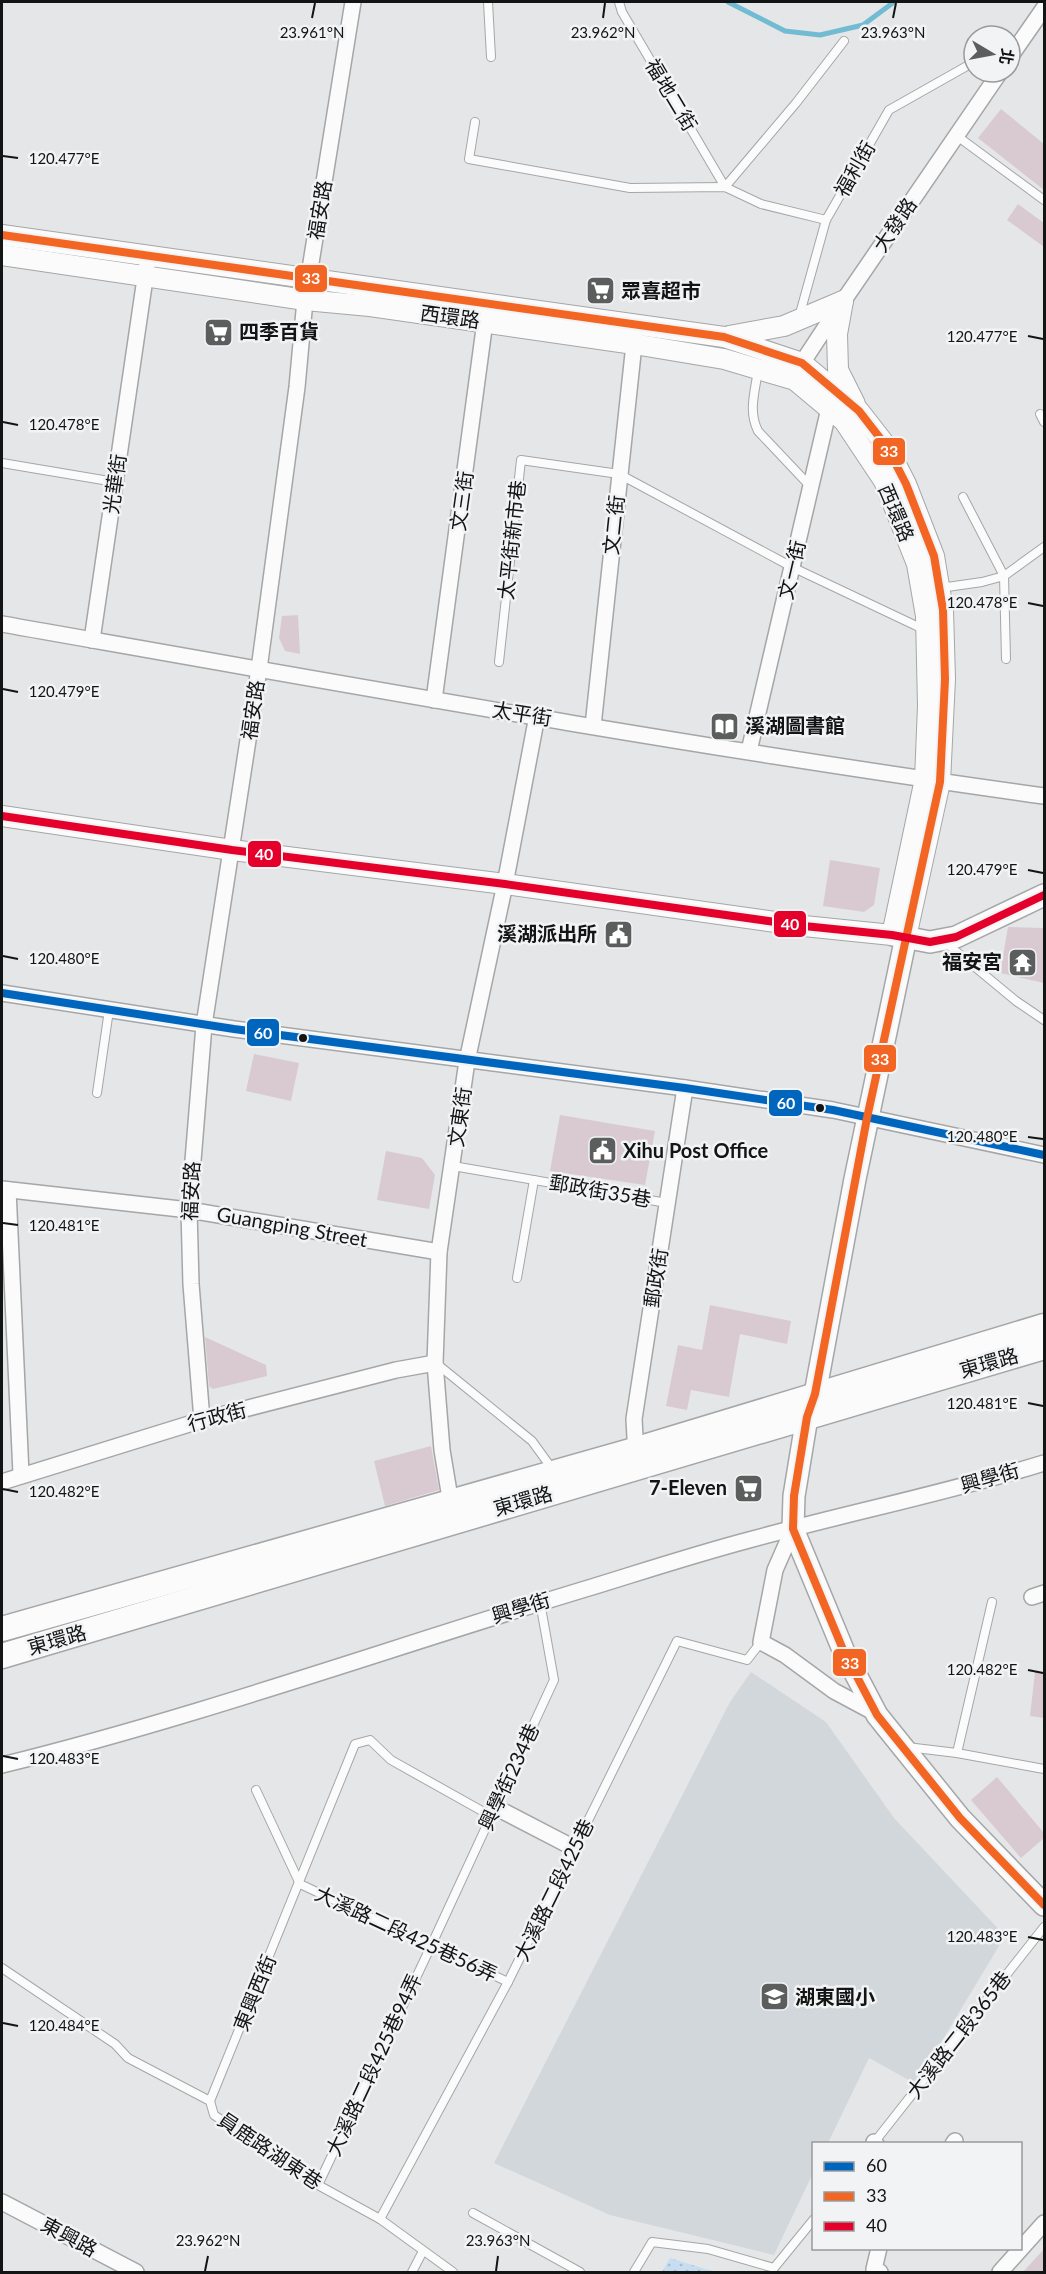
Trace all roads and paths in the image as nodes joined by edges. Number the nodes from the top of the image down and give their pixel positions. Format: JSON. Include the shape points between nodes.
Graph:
{"nodes":[{"id":1,"x":353,"y":2,"type":"edge"},
{"id":2,"x":488,"y":2,"type":"edge"},
{"id":3,"x":619,"y":2,"type":"edge"},
{"id":4,"x":1044,"y":8,"type":"edge"},
{"id":5,"x":1022,"y":39,"type":"edge"},
{"id":6,"x":844,"y":41,"type":"dead end"},
{"id":7,"x":491,"y":57,"type":"dead end"},
{"id":8,"x":962,"y":69,"type":"edge"},
{"id":9,"x":992,"y":84,"type":"edge"},
{"id":10,"x":475,"y":122,"type":"dead end"},
{"id":11,"x":957,"y":136,"type":"junction"},
{"id":12,"x":724,"y":188,"type":"junction"},
{"id":13,"x":1044,"y":200,"type":"edge"},
{"id":14,"x":826,"y":220,"type":"junction"},
{"id":15,"x":2,"y":235,"type":"edge"},
{"id":16,"x":2,"y":255,"type":"edge"},
{"id":17,"x":149,"y":256,"type":"junction"},
{"id":18,"x":146,"y":276,"type":"junction"},
{"id":19,"x":309,"y":280,"type":"junction"},
{"id":20,"x":305,"y":300,"type":"junction"},
{"id":21,"x":843,"y":301,"type":"junction"},
{"id":22,"x":488,"y":302,"type":"junction"},
{"id":23,"x":798,"y":320,"type":"junction"},
{"id":24,"x":484,"y":322,"type":"junction"},
{"id":25,"x":635,"y":334,"type":"junction"},
{"id":26,"x":724,"y":337,"type":"junction"},
{"id":27,"x":758,"y":369,"type":"junction"},
{"id":28,"x":799,"y":371,"type":"junction"},
{"id":29,"x":833,"y":390,"type":"junction"},
{"id":30,"x":829,"y":410,"type":"junction"},
{"id":31,"x":859,"y":411,"type":"junction"},
{"id":32,"x":1040,"y":414,"type":"dead end"},
{"id":33,"x":1044,"y":422,"type":"edge"},
{"id":34,"x":2,"y":463,"type":"edge"},
{"id":35,"x":620,"y":474,"type":"junction"},
{"id":36,"x":116,"y":482,"type":"junction"},
{"id":37,"x":811,"y":487,"type":"junction"},
{"id":38,"x":963,"y":497,"type":"dead end"},
{"id":39,"x":1044,"y":547,"type":"edge"},
{"id":40,"x":792,"y":567,"type":"junction"},
{"id":41,"x":1004,"y":576,"type":"junction"},
{"id":42,"x":939,"y":588,"type":"junction"},
{"id":43,"x":2,"y":624,"type":"edge"},
{"id":44,"x":927,"y":631,"type":"junction"},
{"id":45,"x":92,"y":640,"type":"junction"},
{"id":46,"x":1006,"y":659,"type":"dead end"},
{"id":47,"x":499,"y":662,"type":"dead end"},
{"id":48,"x":259,"y":669,"type":"junction"},
{"id":49,"x":434,"y":700,"type":"junction"},
{"id":50,"x":537,"y":716,"type":"junction"},
{"id":51,"x":593,"y":726,"type":"junction"},
{"id":52,"x":749,"y":751,"type":"junction"},
{"id":53,"x":933,"y":781,"type":"junction"},
{"id":54,"x":1044,"y":796,"type":"edge"},
{"id":55,"x":2,"y":816,"type":"edge"},
{"id":56,"x":232,"y":850,"type":"junction"},
{"id":57,"x":505,"y":884,"type":"junction"},
{"id":58,"x":1044,"y":896,"type":"edge"},
{"id":59,"x":899,"y":936,"type":"junction"},
{"id":60,"x":943,"y":940,"type":"junction"},
{"id":61,"x":2,"y":993,"type":"edge"},
{"id":62,"x":109,"y":1010,"type":"junction"},
{"id":63,"x":1044,"y":1020,"type":"edge"},
{"id":64,"x":204,"y":1025,"type":"junction"},
{"id":65,"x":467,"y":1061,"type":"junction"},
{"id":66,"x":685,"y":1088,"type":"junction"},
{"id":67,"x":97,"y":1092,"type":"dead end"},
{"id":68,"x":860,"y":1117,"type":"junction"},
{"id":69,"x":1044,"y":1155,"type":"edge"},
{"id":70,"x":453,"y":1166,"type":"junction"},
{"id":71,"x":534,"y":1180,"type":"junction"},
{"id":72,"x":5,"y":1189,"type":"edge"},
{"id":73,"x":667,"y":1203,"type":"junction"},
{"id":74,"x":189,"y":1210,"type":"junction"},
{"id":75,"x":439,"y":1252,"type":"junction"},
{"id":76,"x":516,"y":1278,"type":"dead end"},
{"id":77,"x":1044,"y":1326,"type":"edge"},
{"id":78,"x":1044,"y":1347,"type":"edge"},
{"id":79,"x":435,"y":1363,"type":"junction"},
{"id":80,"x":807,"y":1403,"type":"junction"},
{"id":81,"x":202,"y":1420,"type":"junction"},
{"id":82,"x":637,"y":1459,"type":"junction"},
{"id":83,"x":1044,"y":1463,"type":"edge"},
{"id":84,"x":555,"y":1473,"type":"junction"},
{"id":85,"x":21,"y":1474,"type":"junction"},
{"id":86,"x":2,"y":1482,"type":"edge"},
{"id":87,"x":452,"y":1512,"type":"junction"},
{"id":88,"x":793,"y":1529,"type":"junction"},
{"id":89,"x":540,"y":1602,"type":"junction"},
{"id":90,"x":992,"y":1602,"type":"dead end"},
{"id":91,"x":2,"y":1629,"type":"edge"},
{"id":92,"x":761,"y":1642,"type":"junction"},
{"id":93,"x":2,"y":1656,"type":"edge"},
{"id":94,"x":877,"y":1714,"type":"junction"},
{"id":95,"x":902,"y":1746,"type":"junction"},
{"id":96,"x":957,"y":1753,"type":"junction"},
{"id":97,"x":2,"y":1765,"type":"edge"},
{"id":98,"x":1044,"y":1769,"type":"edge"},
{"id":99,"x":256,"y":1790,"type":"dead end"},
{"id":100,"x":493,"y":1811,"type":"junction"},
{"id":101,"x":574,"y":1848,"type":"junction"},
{"id":102,"x":300,"y":1884,"type":"junction"},
{"id":103,"x":1044,"y":1905,"type":"edge"},
{"id":104,"x":1044,"y":1927,"type":"edge"},
{"id":105,"x":431,"y":1946,"type":"junction"},
{"id":106,"x":2,"y":1968,"type":"edge"},
{"id":107,"x":508,"y":1982,"type":"junction"},
{"id":108,"x":210,"y":2101,"type":"junction"},
{"id":109,"x":875,"y":2142,"type":"edge"},
{"id":110,"x":318,"y":2185,"type":"junction"},
{"id":111,"x":2,"y":2202,"type":"edge"},
{"id":112,"x":473,"y":2213,"type":"dead end"},
{"id":113,"x":380,"y":2219,"type":"junction"},
{"id":114,"x":812,"y":2220,"type":"edge"},
{"id":115,"x":1044,"y":2223,"type":"edge"},
{"id":116,"x":1022,"y":2248,"type":"edge"},
{"id":117,"x":879,"y":2250,"type":"edge"},
{"id":118,"x":1020,"y":2250,"type":"edge"},
{"id":119,"x":423,"y":2251,"type":"junction"},
{"id":120,"x":136,"y":2272,"type":"edge"},
{"id":121,"x":412,"y":2272,"type":"edge"},
{"id":122,"x":453,"y":2272,"type":"edge"},
{"id":123,"x":580,"y":2272,"type":"edge"},
{"id":124,"x":634,"y":2272,"type":"edge"},
{"id":125,"x":879,"y":2272,"type":"edge"},
{"id":126,"x":1000,"y":2272,"type":"edge"}],
"edges":[{"from":1,"to":19,"type":"street","name":"福安路"},
{"from":2,"to":7,"type":"lane"},
{"from":3,"to":12,"type":"lane","name":"福地二街"},
{"from":4,"to":5,"type":"street"},
{"from":6,"to":12,"type":"lane"},
{"from":8,"to":14,"type":"lane","name":"福利街","via":[[889,110]]},
{"from":9,"to":11,"type":"street","name":"大發路"},
{"from":10,"to":12,"type":"lane","name":"福利街","via":[[469,159],[630,188]]},
{"from":11,"to":13,"type":"lane"},
{"from":11,"to":21,"type":"street","name":"大發路"},
{"from":12,"to":14,"type":"lane","name":"福利街","via":[[761,204]]},
{"from":14,"to":23,"type":"lane"},
{"from":15,"to":17,"type":"street","name":"西環路"},
{"from":16,"to":18,"type":"street","name":"西環路"},
{"from":17,"to":18,"type":"street","name":"光華街"},
{"from":17,"to":19,"type":"street","name":"西環路"},
{"from":18,"to":20,"type":"street","name":"西環路"},
{"from":18,"to":36,"type":"street","name":"光華街"},
{"from":19,"to":20,"type":"street","name":"福安路"},
{"from":19,"to":22,"type":"street","name":"西環路"},
{"from":20,"to":24,"type":"street","name":"西環路"},
{"from":20,"to":48,"type":"street","name":"福安路"},
{"from":21,"to":23,"type":"street"},
{"from":21,"to":28,"type":"street","name":"大發路"},
{"from":21,"to":31,"type":"street","via":[[837,334],[838,370]]},
{"from":22,"to":24,"type":"street","name":"文三街"},
{"from":22,"to":25,"type":"street","name":"西環路"},
{"from":23,"to":26,"type":"street"},
{"from":24,"to":25,"type":"street","name":"西環路"},
{"from":24,"to":49,"type":"street","name":"文三街"},
{"from":25,"to":26,"type":"street","name":"西環路"},
{"from":25,"to":27,"type":"street","name":"西環路"},
{"from":25,"to":35,"type":"street","name":"文二街"},
{"from":26,"to":28,"type":"street","name":"西環路"},
{"from":27,"to":28,"type":"street","name":"西環路"},
{"from":27,"to":37,"type":"lane","via":[[751,414],[754,423]]},
{"from":28,"to":29,"type":"street","name":"西環路"},
{"from":28,"to":30,"type":"street","name":"西環路"},
{"from":29,"to":30,"type":"street","name":"文一街"},
{"from":29,"to":31,"type":"street","name":"西環路"},
{"from":30,"to":37,"type":"street","name":"文一街"},
{"from":30,"to":44,"type":"street","name":"西環路","via":[[844,421],[884,481],[917,564]]},
{"from":31,"to":42,"type":"street","name":"西環路","via":[[887,447],[906,484],[934,556]]},
{"from":32,"to":33,"type":"lane"},
{"from":34,"to":36,"type":"lane"},
{"from":35,"to":40,"type":"lane","name":"太平街新市巷"},
{"from":35,"to":47,"type":"lane","name":"太平街新市巷","via":[[521,460]]},
{"from":35,"to":51,"type":"street","name":"文二街"},
{"from":36,"to":45,"type":"street","name":"光華街"},
{"from":37,"to":40,"type":"street","name":"文一街"},
{"from":38,"to":41,"type":"lane"},
{"from":39,"to":41,"type":"lane"},
{"from":40,"to":44,"type":"lane","name":"太平街新市巷"},
{"from":40,"to":52,"type":"street","name":"文一街"},
{"from":41,"to":42,"type":"lane"},
{"from":41,"to":46,"type":"lane"},
{"from":42,"to":53,"type":"street","name":"西環路","via":[[945,679]]},
{"from":43,"to":45,"type":"street","name":"太平街"},
{"from":44,"to":53,"type":"street","name":"西環路"},
{"from":45,"to":48,"type":"street","name":"太平街"},
{"from":48,"to":49,"type":"street","name":"太平街"},
{"from":48,"to":56,"type":"street","name":"福安路"},
{"from":49,"to":50,"type":"street","name":"太平街"},
{"from":50,"to":51,"type":"street","name":"太平街"},
{"from":50,"to":57,"type":"street","name":"文東街"},
{"from":51,"to":52,"type":"street","name":"太平街"},
{"from":52,"to":53,"type":"street","name":"太平街"},
{"from":53,"to":54,"type":"street","name":"太平街"},
{"from":53,"to":59,"type":"street","name":"西環路"},
{"from":55,"to":56,"type":"street"},
{"from":56,"to":57,"type":"street"},
{"from":56,"to":64,"type":"street","name":"福安路"},
{"from":57,"to":59,"type":"street"},
{"from":57,"to":65,"type":"street","name":"文東街"},
{"from":58,"to":60,"type":"main road","via":[[956,938]]},
{"from":59,"to":60,"type":"main road","via":[[930,942]]},
{"from":59,"to":68,"type":"main road","name":"西環路"},
{"from":60,"to":63,"type":"lane"},
{"from":61,"to":62,"type":"street"},
{"from":62,"to":64,"type":"street"},
{"from":62,"to":67,"type":"lane"},
{"from":64,"to":65,"type":"street"},
{"from":64,"to":74,"type":"street","name":"福安路"},
{"from":65,"to":66,"type":"street"},
{"from":65,"to":70,"type":"street","name":"文東街"},
{"from":66,"to":68,"type":"street"},
{"from":66,"to":73,"type":"street","name":"郵政街"},
{"from":68,"to":69,"type":"street"},
{"from":68,"to":80,"type":"main road","name":"西環路"},
{"from":70,"to":71,"type":"lane","name":"郵政街35巷"},
{"from":70,"to":75,"type":"street","name":"文東街"},
{"from":71,"to":73,"type":"lane","name":"郵政街35巷"},
{"from":71,"to":76,"type":"lane","name":"郵政街35巷"},
{"from":72,"to":74,"type":"street","name":"Guangping Street"},
{"from":72,"to":85,"type":"street"},
{"from":73,"to":82,"type":"street","name":"郵政街","via":[[634,1419]]},
{"from":74,"to":75,"type":"street","name":"Guangping Street"},
{"from":74,"to":81,"type":"street","name":"福安路"},
{"from":75,"to":79,"type":"street","name":"文東街"},
{"from":77,"to":80,"type":"main road","name":"東環路"},
{"from":78,"to":80,"type":"main road","name":"東環路"},
{"from":79,"to":81,"type":"street","name":"行政街"},
{"from":79,"to":84,"type":"lane","via":[[532,1441]]},
{"from":79,"to":87,"type":"street","name":"文東街"},
{"from":80,"to":82,"type":"main road","name":"東環路"},
{"from":80,"to":88,"type":"main road","name":"西環路"},
{"from":81,"to":85,"type":"street","name":"行政街"},
{"from":82,"to":84,"type":"main road","name":"東環路"},
{"from":82,"to":87,"type":"main road","name":"東環路"},
{"from":83,"to":88,"type":"street","name":"興學街"},
{"from":84,"to":87,"type":"main road","name":"東環路"},
{"from":85,"to":86,"type":"street","name":"行政街"},
{"from":87,"to":91,"type":"main road","name":"東環路"},
{"from":87,"to":93,"type":"main road","name":"東環路"},
{"from":88,"to":89,"type":"street","name":"興學街"},
{"from":88,"to":92,"type":"street","via":[[775,1570]]},
{"from":88,"to":94,"type":"main road","via":[[844,1652]]},
{"from":89,"to":97,"type":"street","name":"興學街","via":[[260,1691]]},
{"from":89,"to":100,"type":"lane","name":"興學街234巷","via":[[554,1680]]},
{"from":90,"to":96,"type":"lane"},
{"from":92,"to":94,"type":"street","via":[[834,1691]]},
{"from":92,"to":101,"type":"lane","name":"大溪路二段425巷","via":[[747,1660],[677,1641]]},
{"from":94,"to":95,"type":"main road"},
{"from":95,"to":96,"type":"lane"},
{"from":95,"to":103,"type":"main road","via":[[960,1818]]},
{"from":96,"to":98,"type":"lane"},
{"from":99,"to":102,"type":"lane","name":"大溪路二段425巷56弄"},
{"from":100,"to":101,"type":"street"},
{"from":100,"to":102,"type":"lane","name":"東興西街","via":[[391,1760],[370,1740],[355,1744]]},
{"from":100,"to":105,"type":"lane","name":"興學街234巷"},
{"from":101,"to":107,"type":"lane","name":"大溪路二段425巷"},
{"from":102,"to":105,"type":"lane","name":"大溪路二段425巷56弄"},
{"from":102,"to":108,"type":"lane","name":"東興西街"},
{"from":104,"to":109,"type":"lane","name":"大溪路二段365巷"},
{"from":105,"to":107,"type":"lane","name":"大溪路二段425巷56弄"},
{"from":105,"to":110,"type":"lane","name":"大溪路二段425巷94弄"},
{"from":106,"to":108,"type":"lane","name":"員鹿路湖東巷","via":[[115,2044],[128,2058]]},
{"from":107,"to":113,"type":"lane","name":"大溪路二段425巷"},
{"from":108,"to":110,"type":"lane","name":"員鹿路湖東巷","via":[[214,2115]]},
{"from":110,"to":113,"type":"lane","name":"員鹿路湖東巷"},
{"from":111,"to":120,"type":"street","name":"東興路"},
{"from":112,"to":123,"type":"lane"},
{"from":113,"to":119,"type":"lane","name":"員鹿路湖東巷"},
{"from":114,"to":124,"type":"lane","via":[[774,2268],[708,2249],[652,2242]]},
{"from":115,"to":116,"type":"street"},
{"from":117,"to":125,"type":"street","via":[[874,2269]]},
{"from":118,"to":126,"type":"street"},
{"from":119,"to":121,"type":"lane"},
{"from":119,"to":122,"type":"lane","name":"員鹿路湖東巷"}]}
